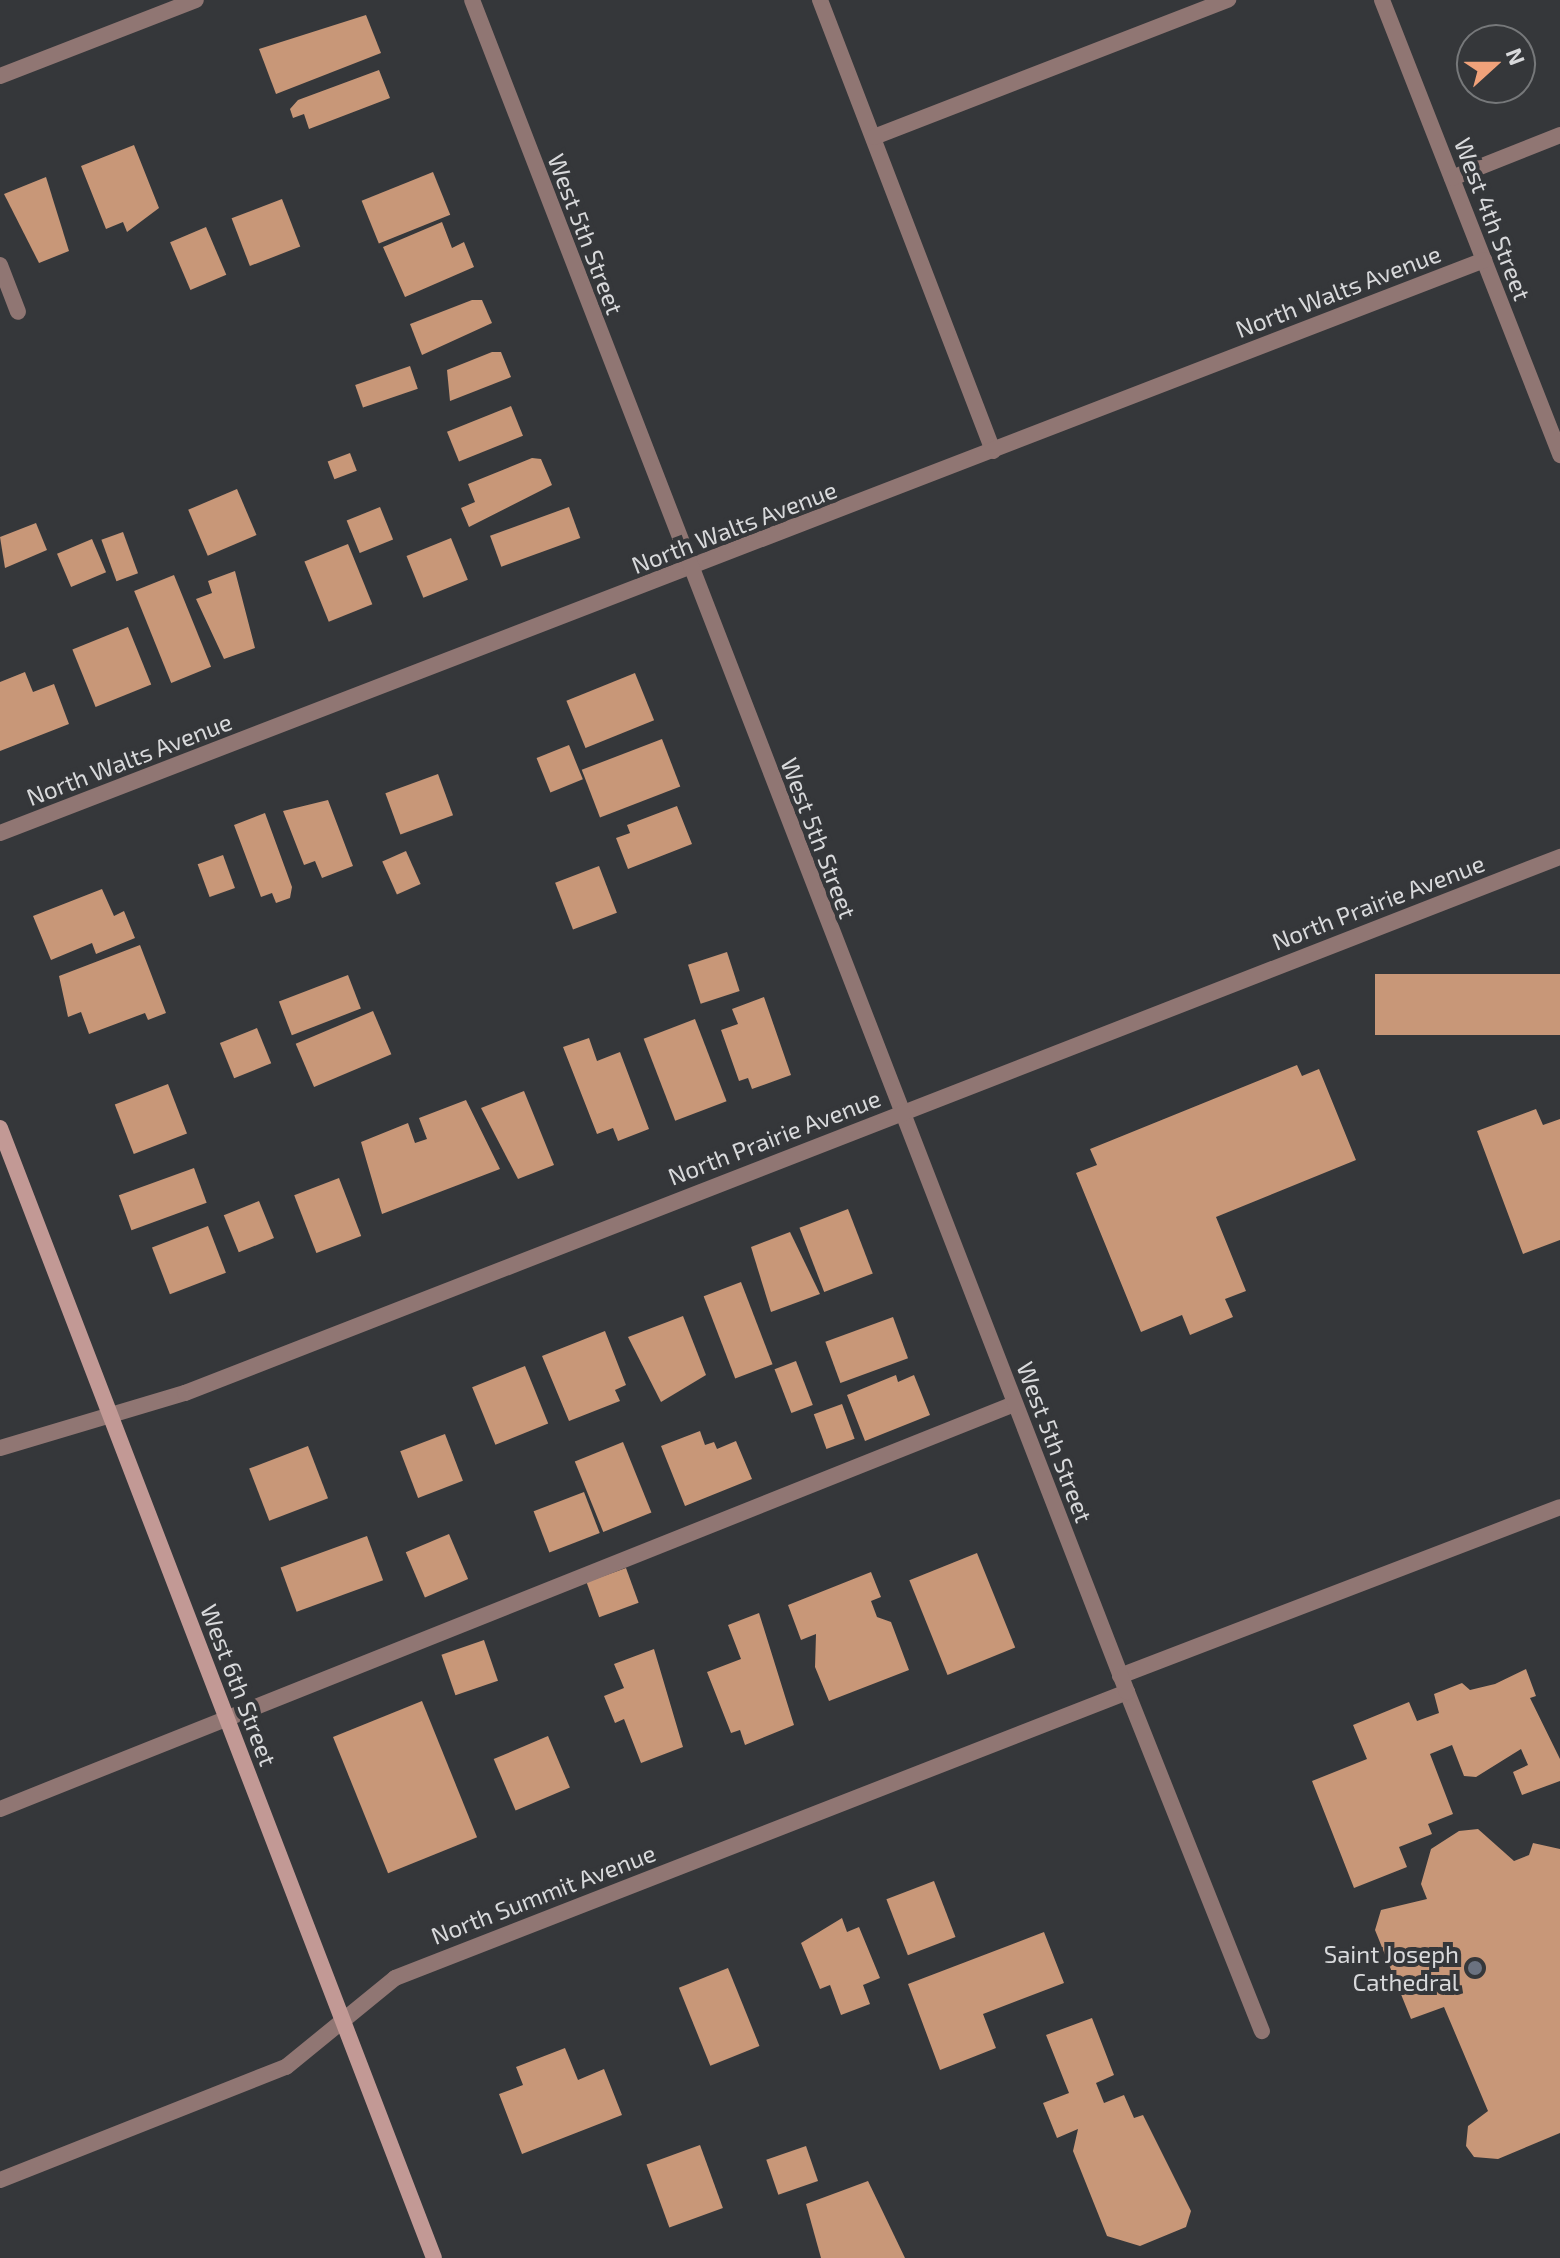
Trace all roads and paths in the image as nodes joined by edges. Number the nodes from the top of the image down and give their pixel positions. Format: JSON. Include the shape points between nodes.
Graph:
{"nodes":[{"id":1,"x":196,"y":0,"type":"edge"},
{"id":2,"x":472,"y":0,"type":"edge"},
{"id":3,"x":820,"y":0,"type":"edge"},
{"id":4,"x":1228,"y":0,"type":"edge"},
{"id":5,"x":1382,"y":0,"type":"edge"},
{"id":6,"x":0,"y":76,"type":"edge"},
{"id":7,"x":1560,"y":135,"type":"edge"},
{"id":8,"x":874,"y":137,"type":"junction"},
{"id":9,"x":1452,"y":178,"type":"junction"},
{"id":10,"x":1484,"y":260,"type":"junction"},
{"id":11,"x":0,"y":265,"type":"edge"},
{"id":12,"x":18,"y":312,"type":"dead end"},
{"id":13,"x":993,"y":451,"type":"junction"},
{"id":14,"x":1560,"y":455,"type":"edge"},
{"id":15,"x":688,"y":570,"type":"junction"},
{"id":16,"x":0,"y":833,"type":"edge"},
{"id":17,"x":1560,"y":857,"type":"edge"},
{"id":18,"x":901,"y":1113,"type":"junction"},
{"id":19,"x":0,"y":1128,"type":"edge"},
{"id":20,"x":1014,"y":1404,"type":"junction"},
{"id":21,"x":109,"y":1414,"type":"junction"},
{"id":22,"x":0,"y":1448,"type":"edge"},
{"id":23,"x":1560,"y":1507,"type":"edge"},
{"id":24,"x":1123,"y":1684,"type":"junction"},
{"id":25,"x":226,"y":1718,"type":"junction"},
{"id":26,"x":0,"y":1809,"type":"edge"},
{"id":27,"x":342,"y":2020,"type":"junction"},
{"id":28,"x":1262,"y":2031,"type":"dead end"},
{"id":29,"x":0,"y":2180,"type":"edge"},
{"id":30,"x":434,"y":2258,"type":"edge"}],
"edges":[{"from":1,"to":6,"type":"street"},
{"from":2,"to":15,"type":"street","name":"West 5th Street"},
{"from":3,"to":8,"type":"street"},
{"from":4,"to":8,"type":"street"},
{"from":5,"to":9,"type":"street","name":"West 4th Street"},
{"from":7,"to":9,"type":"street"},
{"from":8,"to":13,"type":"street"},
{"from":9,"to":10,"type":"street","name":"West 4th Street"},
{"from":10,"to":13,"type":"street","name":"North Walts Avenue"},
{"from":10,"to":14,"type":"street","name":"West 4th Street"},
{"from":11,"to":12,"type":"street"},
{"from":13,"to":15,"type":"street","name":"North Walts Avenue"},
{"from":15,"to":16,"type":"street","name":"North Walts Avenue"},
{"from":15,"to":18,"type":"street","name":"West 5th Street"},
{"from":17,"to":18,"type":"street","name":"North Prairie Avenue"},
{"from":18,"to":20,"type":"street","name":"West 5th Street"},
{"from":18,"to":21,"type":"street","name":"North Prairie Avenue","via":[[185,1393]]},
{"from":19,"to":21,"type":"main road","name":"West 6th Street"},
{"from":20,"to":24,"type":"street","name":"West 5th Street"},
{"from":20,"to":25,"type":"street"},
{"from":21,"to":22,"type":"street","name":"North Prairie Avenue"},
{"from":21,"to":25,"type":"main road","name":"West 6th Street"},
{"from":23,"to":24,"type":"street","name":"North Summit Avenue"},
{"from":24,"to":27,"type":"street","name":"North Summit Avenue","via":[[395,1978]]},
{"from":24,"to":28,"type":"street","name":"West 5th Street"},
{"from":25,"to":26,"type":"street"},
{"from":25,"to":27,"type":"main road","name":"West 6th Street"},
{"from":27,"to":29,"type":"street","name":"North Summit Avenue","via":[[286,2067]]},
{"from":27,"to":30,"type":"main road","name":"West 6th Street"}]}
